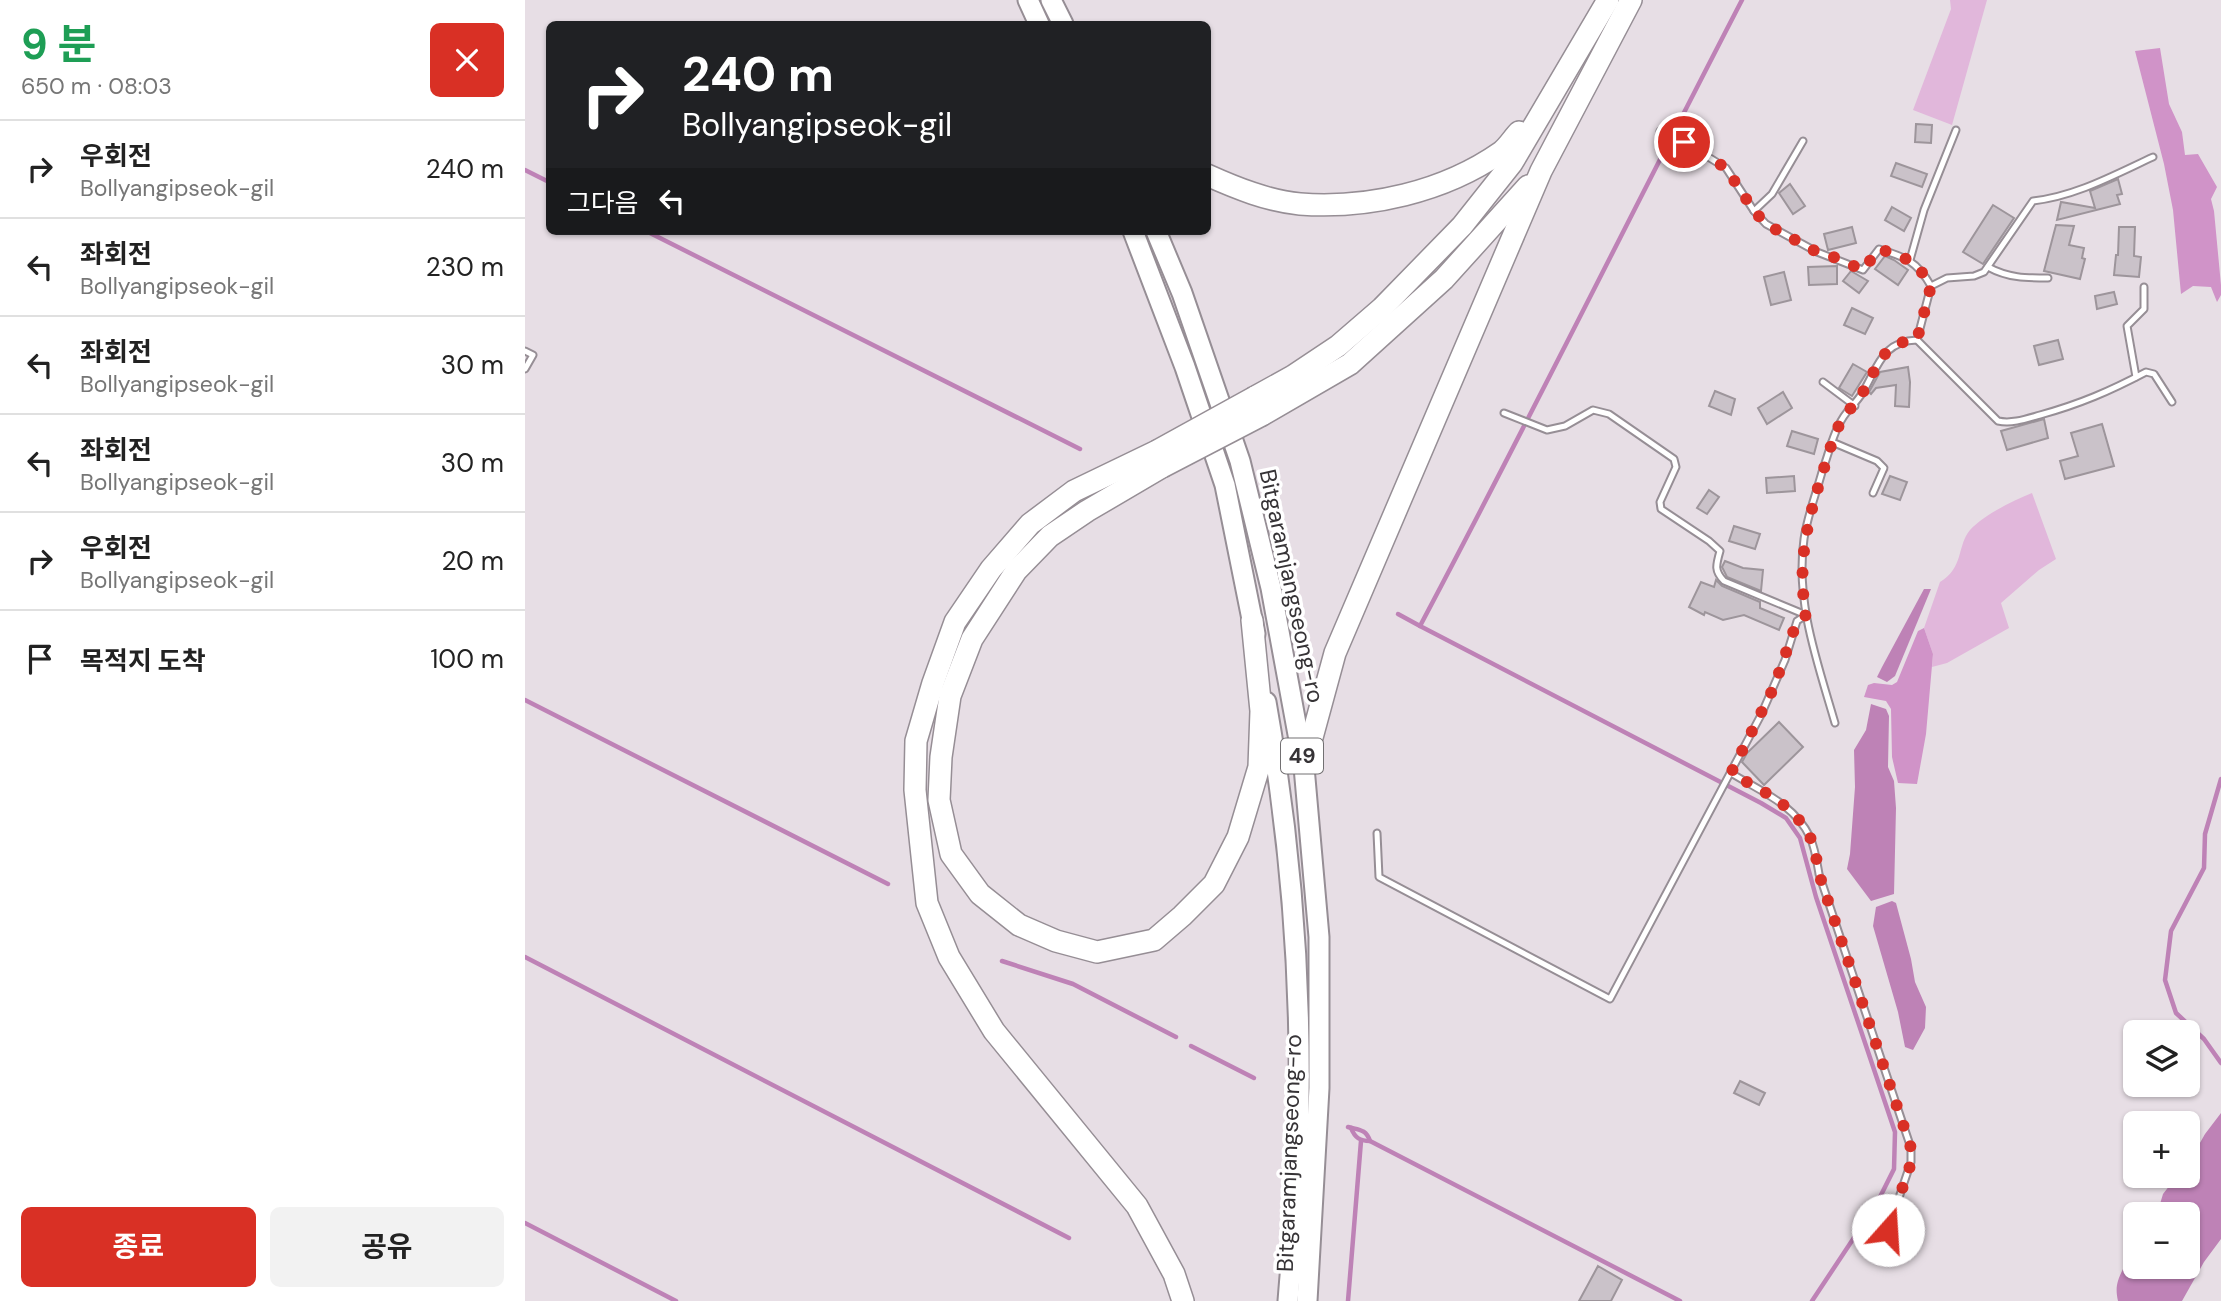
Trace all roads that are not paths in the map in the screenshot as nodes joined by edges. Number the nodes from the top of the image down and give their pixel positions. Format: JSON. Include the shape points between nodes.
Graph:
{"nodes":[{"id":1,"x":1028,"y":0,"type":"edge"},
{"id":2,"x":1051,"y":0,"type":"edge"},
{"id":3,"x":1608,"y":0,"type":"edge"},
{"id":4,"x":1631,"y":0,"type":"edge"},
{"id":5,"x":1038,"y":21,"type":"edge"},
{"id":6,"x":1062,"y":21,"type":"edge"},
{"id":7,"x":1553,"y":94,"type":"junction"},
{"id":8,"x":1955,"y":130,"type":"dead end"},
{"id":9,"x":1663,"y":132,"type":"dead end"},
{"id":10,"x":1803,"y":141,"type":"dead end"},
{"id":11,"x":2153,"y":158,"type":"dead end"},
{"id":12,"x":1541,"y":171,"type":"junction"},
{"id":13,"x":1211,"y":177,"type":"edge"},
{"id":14,"x":1754,"y":211,"type":"junction"},
{"id":15,"x":1135,"y":235,"type":"edge"},
{"id":16,"x":1158,"y":235,"type":"edge"},
{"id":17,"x":1910,"y":260,"type":"junction"},
{"id":18,"x":1988,"y":267,"type":"junction"},
{"id":19,"x":2049,"y":278,"type":"dead end"},
{"id":20,"x":1931,"y":286,"type":"junction"},
{"id":21,"x":2144,"y":286,"type":"dead end"},
{"id":22,"x":1917,"y":340,"type":"junction"},
{"id":23,"x":525,"y":351,"type":"edge"},
{"id":24,"x":525,"y":369,"type":"edge"},
{"id":25,"x":2136,"y":377,"type":"junction"},
{"id":26,"x":1823,"y":382,"type":"dead end"},
{"id":27,"x":2172,"y":402,"type":"dead end"},
{"id":28,"x":1259,"y":406,"type":"junction"},
{"id":29,"x":1855,"y":406,"type":"junction"},
{"id":30,"x":1504,"y":412,"type":"dead end"},
{"id":31,"x":1832,"y":442,"type":"junction"},
{"id":32,"x":1159,"y":459,"type":"junction"},
{"id":33,"x":1873,"y":493,"type":"dead end"},
{"id":34,"x":1806,"y":615,"type":"junction"},
{"id":35,"x":1252,"y":620,"type":"junction"},
{"id":36,"x":1835,"y":723,"type":"dead end"},
{"id":37,"x":1304,"y":767,"type":"junction"},
{"id":38,"x":1731,"y":773,"type":"junction"},
{"id":39,"x":1377,"y":833,"type":"dead end"},
{"id":40,"x":1888,"y":1230,"type":"dead end"},
{"id":41,"x":1183,"y":1301,"type":"edge"},
{"id":42,"x":1288,"y":1301,"type":"edge"},
{"id":43,"x":1307,"y":1301,"type":"edge"}],
"edges":[{"from":1,"to":5,"type":"highway"},
{"from":2,"to":6,"type":"highway"},
{"from":3,"to":7,"type":"highway"},
{"from":4,"to":12,"type":"highway"},
{"from":7,"to":13,"type":"highway","via":[[1502,151],[1443,184],[1359,204],[1299,204],[1258,195]]},
{"from":7,"to":28,"type":"highway","via":[[1512,163],[1462,226],[1382,308]]},
{"from":8,"to":17,"type":"lane"},
{"from":9,"to":14,"type":"lane","via":[[1726,168]]},
{"from":10,"to":14,"type":"lane","via":[[1772,194]]},
{"from":11,"to":18,"type":"lane","via":[[2080,190],[2033,201]]},
{"from":12,"to":28,"type":"highway","via":[[1444,279],[1350,364]]},
{"from":12,"to":37,"type":"highway","via":[[1335,653]]},
{"from":14,"to":17,"type":"lane","via":[[1766,224],[1817,252],[1863,270],[1879,249]]},
{"from":15,"to":35,"type":"highway","name":"Bitgaramjangseong-ro","number":"49","via":[[1225,485]]},
{"from":16,"to":37,"type":"highway","name":"Bitgaramjangseong-ro","number":"49","via":[[1240,461],[1271,588]]},
{"from":17,"to":20,"type":"lane"},
{"from":18,"to":19,"type":"lane","via":[[2014,277]]},
{"from":18,"to":20,"type":"lane","via":[[1974,276],[1947,278]]},
{"from":20,"to":22,"type":"lane"},
{"from":21,"to":25,"type":"lane","via":[[2144,309],[2127,326]]},
{"from":22,"to":25,"type":"lane","via":[[1998,421],[2017,421],[2077,405]]},
{"from":22,"to":29,"type":"lane","via":[[1904,340],[1885,353]]},
{"from":23,"to":24,"type":"lane","via":[[533,355]]},
{"from":25,"to":27,"type":"lane","via":[[2154,374]]},
{"from":26,"to":29,"type":"lane"},
{"from":28,"to":32,"type":"highway","bridge":true},
{"from":29,"to":31,"type":"lane"},
{"from":30,"to":34,"type":"lane","via":[[1547,430],[1565,426],[1593,410],[1609,414],[1674,459],[1676,467],[1661,509],[1720,551],[1717,575]]},
{"from":31,"to":33,"type":"lane","via":[[1884,468]]},
{"from":31,"to":34,"type":"lane","via":[[1804,538]]},
{"from":32,"to":35,"type":"highway","via":[[1050,536],[1016,571],[972,639],[950,695],[939,800],[951,854],[980,894],[1019,925],[1097,952],[1154,940],[1214,884],[1238,837],[1259,767],[1261,710]]},
{"from":32,"to":41,"type":"highway","via":[[1074,491],[1030,524],[991,569],[955,622],[933,683],[916,741],[915,790],[927,903],[949,957],[994,1031],[1137,1206],[1174,1274]]},
{"from":34,"to":36,"type":"lane"},
{"from":34,"to":38,"type":"lane","via":[[1797,621],[1774,687]]},
{"from":35,"to":42,"type":"highway","name":"Bitgaramjangseong-ro","number":"49","via":[[1280,784],[1293,909],[1299,1147]]},
{"from":37,"to":43,"type":"highway","name":"Bitgaramjangseong-ro","number":"49","via":[[1319,937],[1319,1088]]},
{"from":38,"to":39,"type":"lane","via":[[1610,999],[1379,877]]},
{"from":38,"to":40,"type":"lane","via":[[1786,805],[1811,839],[1911,1148],[1911,1163]]}]}
